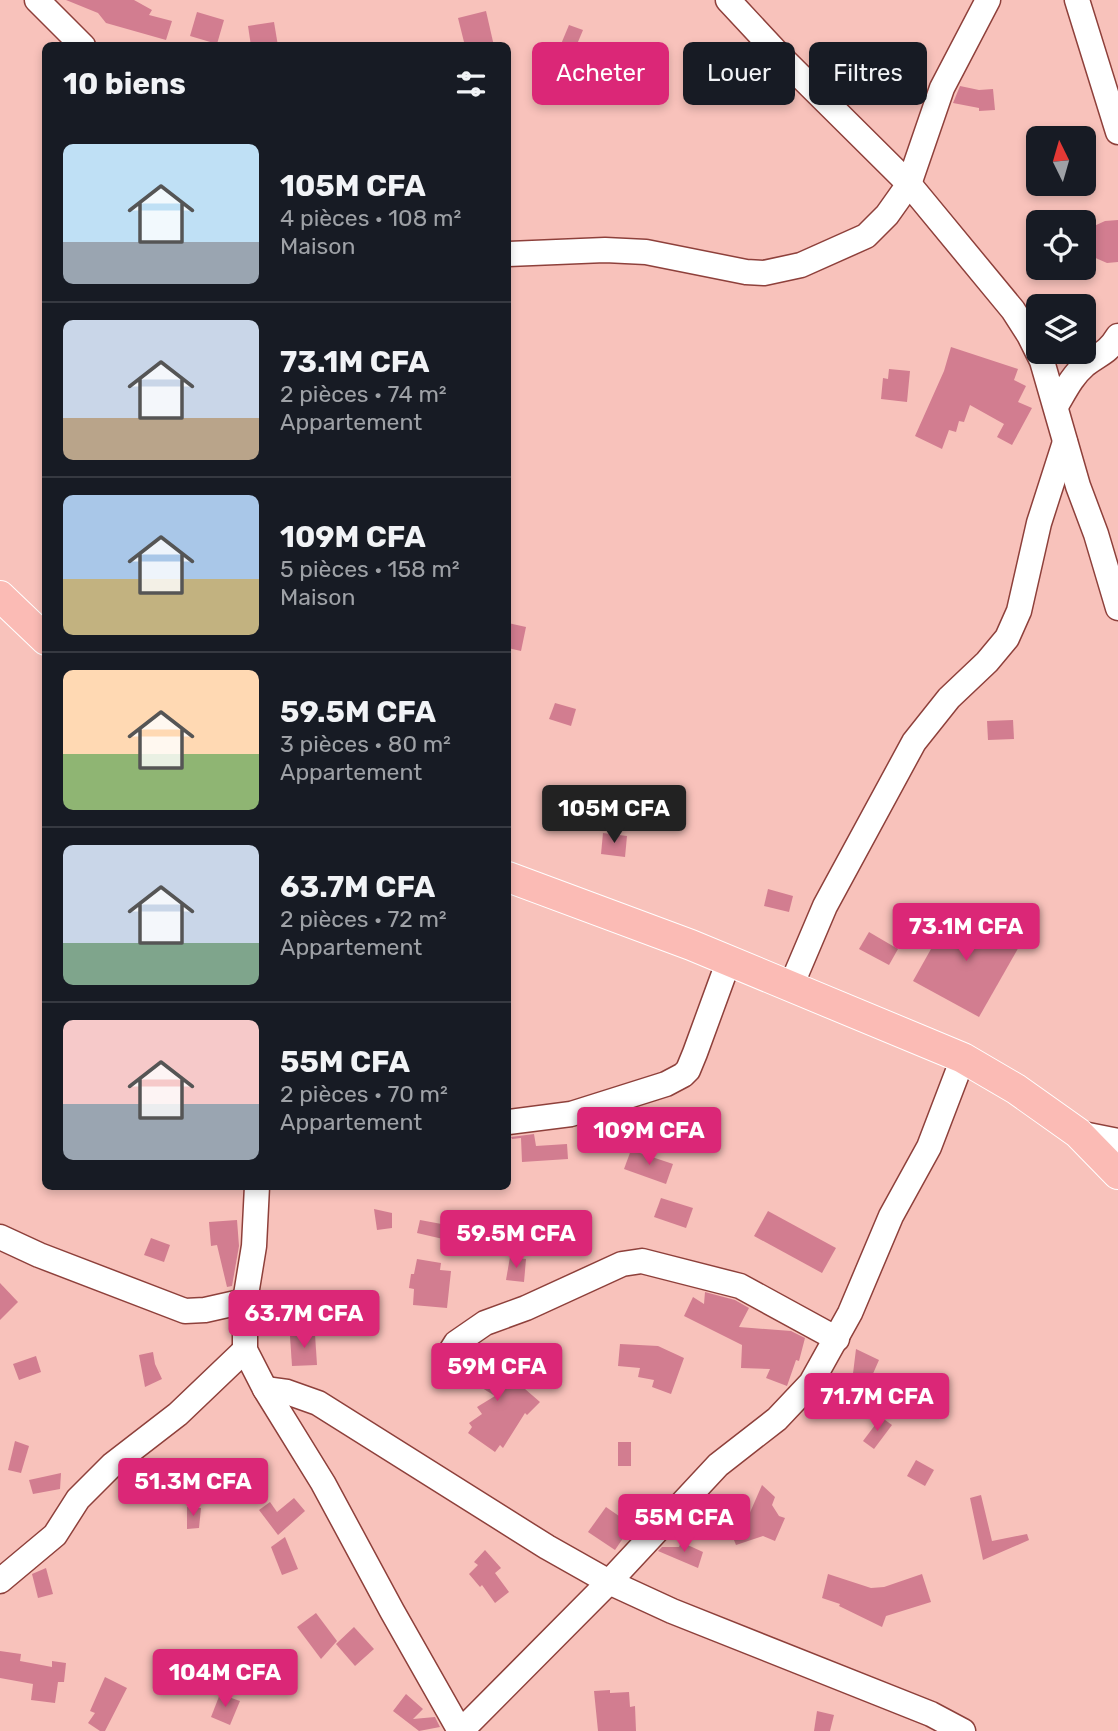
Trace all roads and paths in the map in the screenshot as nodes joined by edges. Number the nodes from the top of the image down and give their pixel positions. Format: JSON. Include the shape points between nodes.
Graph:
{"nodes":[{"id":1,"x":37,"y":0,"type":"edge"},
{"id":2,"x":728,"y":0,"type":"edge"},
{"id":3,"x":988,"y":0,"type":"edge"},
{"id":4,"x":1077,"y":0,"type":"edge"},
{"id":5,"x":79,"y":42,"type":"edge"},
{"id":6,"x":1118,"y":132,"type":"edge"},
{"id":7,"x":909,"y":184,"type":"junction"},
{"id":8,"x":511,"y":254,"type":"edge"},
{"id":9,"x":1026,"y":327,"type":"edge"},
{"id":10,"x":1115,"y":345,"type":"edge"},
{"id":11,"x":1096,"y":346,"type":"edge"},
{"id":12,"x":1043,"y":364,"type":"edge"},
{"id":13,"x":1056,"y":406,"type":"junction"},
{"id":14,"x":1065,"y":439,"type":"junction"},
{"id":15,"x":0,"y":596,"type":"edge"},
{"id":16,"x":1118,"y":608,"type":"edge"},
{"id":17,"x":42,"y":636,"type":"edge"},
{"id":18,"x":511,"y":878,"type":"edge"},
{"id":19,"x":729,"y":960,"type":"junction"},
{"id":20,"x":791,"y":986,"type":"junction"},
{"id":21,"x":963,"y":1058,"type":"junction"},
{"id":22,"x":511,"y":1122,"type":"edge"},
{"id":23,"x":1078,"y":1133,"type":"junction"},
{"id":24,"x":1118,"y":1141,"type":"edge"},
{"id":25,"x":1118,"y":1174,"type":"edge"},
{"id":26,"x":257,"y":1190,"type":"edge"},
{"id":27,"x":0,"y":1237,"type":"edge"},
{"id":28,"x":245,"y":1301,"type":"junction"},
{"id":29,"x":836,"y":1339,"type":"junction"},
{"id":30,"x":246,"y":1350,"type":"junction"},
{"id":31,"x":446,"y":1359,"type":"dead end"},
{"id":32,"x":265,"y":1390,"type":"junction"},
{"id":33,"x":0,"y":1581,"type":"edge"},
{"id":34,"x":609,"y":1582,"type":"junction"},
{"id":35,"x":461,"y":1731,"type":"edge"},
{"id":36,"x":963,"y":1731,"type":"edge"}],
"edges":[{"from":1,"to":5,"type":"street"},
{"from":2,"to":7,"type":"street"},
{"from":3,"to":7,"type":"street","via":[[942,88]]},
{"from":4,"to":6,"type":"street"},
{"from":7,"to":8,"type":"street","via":[[866,236],[781,271],[746,272],[646,252]]},
{"from":7,"to":9,"type":"street"},
{"from":10,"to":11,"type":"street"},
{"from":10,"to":13,"type":"street","via":[[1086,364]]},
{"from":12,"to":13,"type":"street"},
{"from":13,"to":14,"type":"street"},
{"from":14,"to":16,"type":"street"},
{"from":14,"to":20,"type":"street","via":[[1019,611],[1007,638],[948,698],[914,741],[825,906]]},
{"from":15,"to":17,"type":"main road"},
{"from":18,"to":19,"type":"main road"},
{"from":19,"to":20,"type":"main road"},
{"from":19,"to":22,"type":"street","via":[[684,1075],[571,1114]]},
{"from":20,"to":21,"type":"main road"},
{"from":21,"to":23,"type":"main road"},
{"from":21,"to":29,"type":"street","via":[[929,1147],[891,1216]]},
{"from":23,"to":24,"type":"street"},
{"from":23,"to":25,"type":"main road"},
{"from":26,"to":28,"type":"street"},
{"from":27,"to":28,"type":"street","via":[[185,1311]]},
{"from":28,"to":30,"type":"street"},
{"from":29,"to":31,"type":"street","via":[[740,1286],[642,1261],[622,1264],[485,1323],[456,1343]]},
{"from":29,"to":34,"type":"street","via":[[811,1383],[777,1419],[718,1465]]},
{"from":30,"to":32,"type":"street"},
{"from":30,"to":33,"type":"street","via":[[178,1414],[112,1465],[79,1499],[55,1535]]},
{"from":32,"to":34,"type":"street","via":[[318,1403]]},
{"from":32,"to":35,"type":"street","via":[[323,1483]]},
{"from":34,"to":35,"type":"street"},
{"from":34,"to":36,"type":"street"}]}
